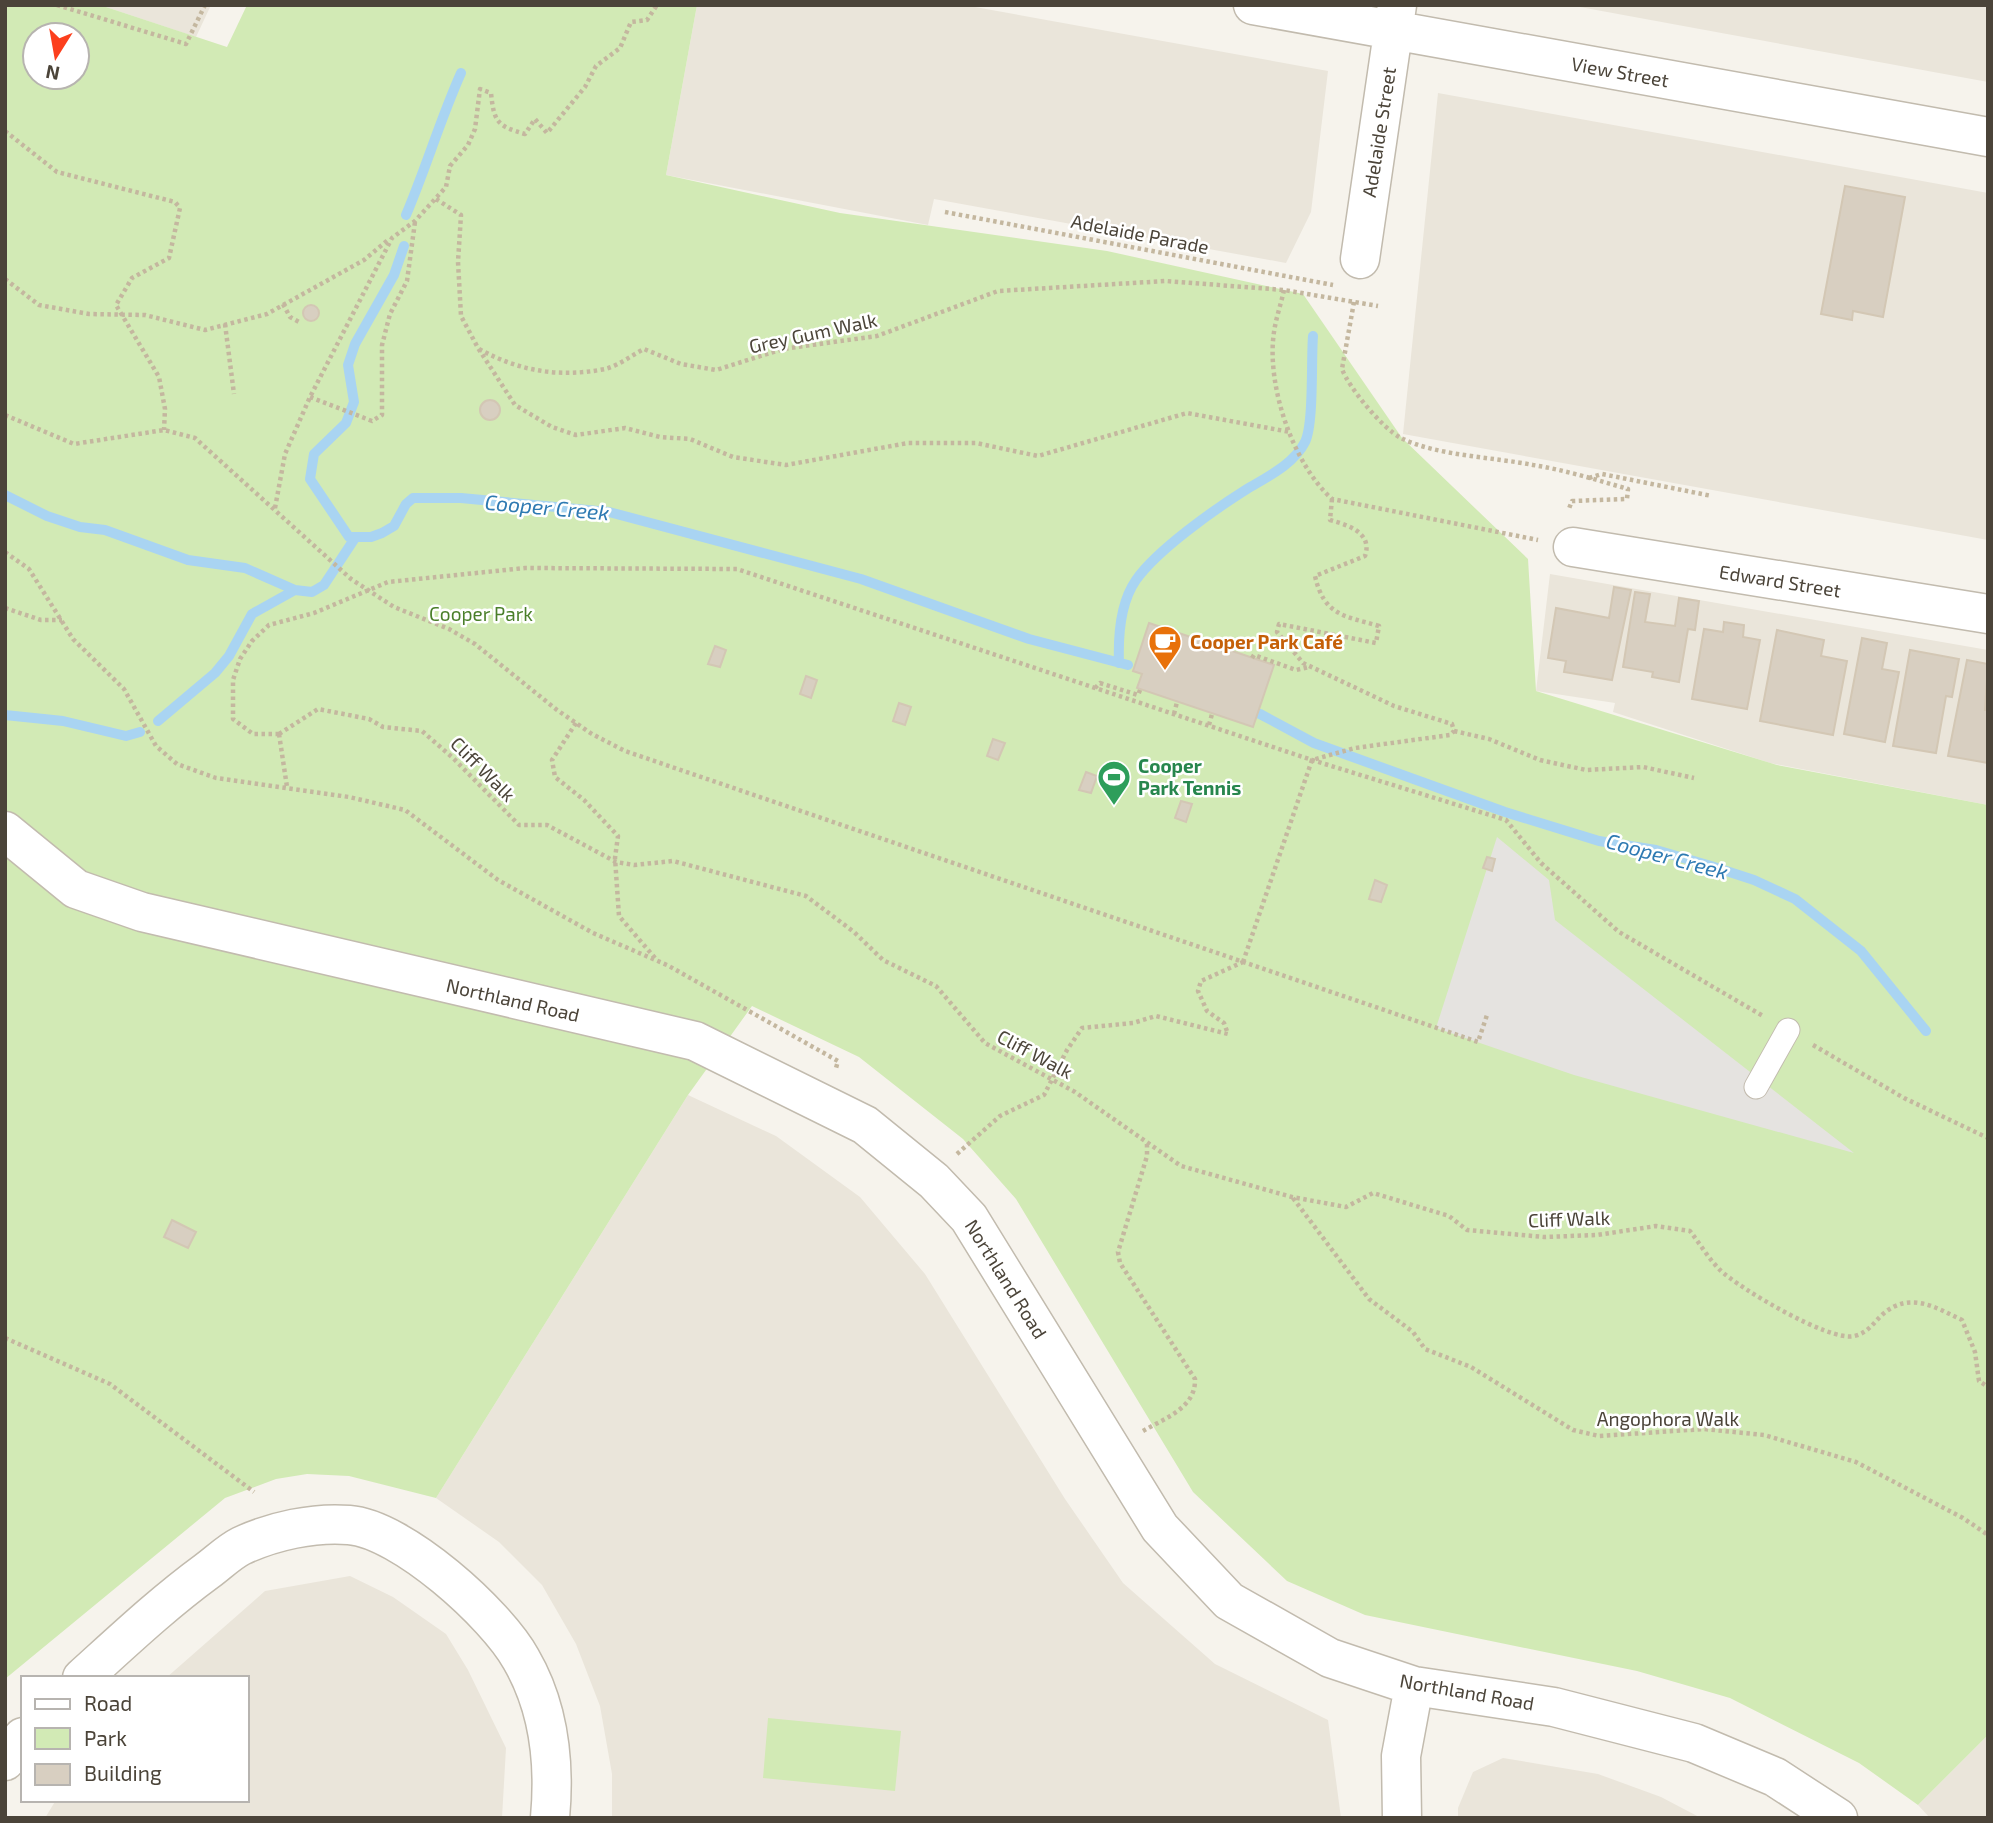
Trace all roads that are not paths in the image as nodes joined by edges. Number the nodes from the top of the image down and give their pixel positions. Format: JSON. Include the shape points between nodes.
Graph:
{"nodes":[{"id":1,"x":1253,"y":5,"type":"edge"},
{"id":2,"x":1396,"y":19,"type":"edge"},
{"id":3,"x":1988,"y":136,"type":"edge"},
{"id":4,"x":1360,"y":259,"type":"dead end"},
{"id":5,"x":1568,"y":534,"type":"road end"},
{"id":6,"x":1988,"y":614,"type":"edge"},
{"id":7,"x":5,"y":831,"type":"edge"},
{"id":8,"x":1788,"y":1030,"type":"road end"},
{"id":9,"x":1756,"y":1087,"type":"dead end"},
{"id":10,"x":84,"y":1676,"type":"edge"},
{"id":11,"x":1414,"y":1686,"type":"junction"},
{"id":12,"x":21,"y":1740,"type":"edge"},
{"id":13,"x":5,"y":1761,"type":"edge"},
{"id":14,"x":550,"y":1818,"type":"edge"},
{"id":15,"x":1402,"y":1818,"type":"edge"},
{"id":16,"x":1838,"y":1818,"type":"edge"}],
"edges":[{"from":1,"to":2,"type":"street","name":"View Street"},
{"from":2,"to":3,"type":"street","name":"View Street"},
{"from":2,"to":4,"type":"street","name":"Adelaide Street"},
{"from":5,"to":6,"type":"street","name":"Edward Street"},
{"from":7,"to":11,"type":"street","name":"Northland Road","via":[[76,889],[142,912],[695,1041],[865,1125],[969,1217],[1160,1528],[1228,1601],[1330,1658]]},
{"from":8,"to":9,"type":"lane"},
{"from":10,"to":14,"type":"street","via":[[158,1607],[240,1546],[300,1527],[351,1525],[397,1542],[453,1582],[522,1659],[550,1738]]},
{"from":11,"to":15,"type":"street","via":[[1401,1756]]},
{"from":11,"to":16,"type":"street","name":"Northland Road","via":[[1554,1707],[1694,1742],[1775,1777]]},
{"from":12,"to":13,"type":"street"}]}
